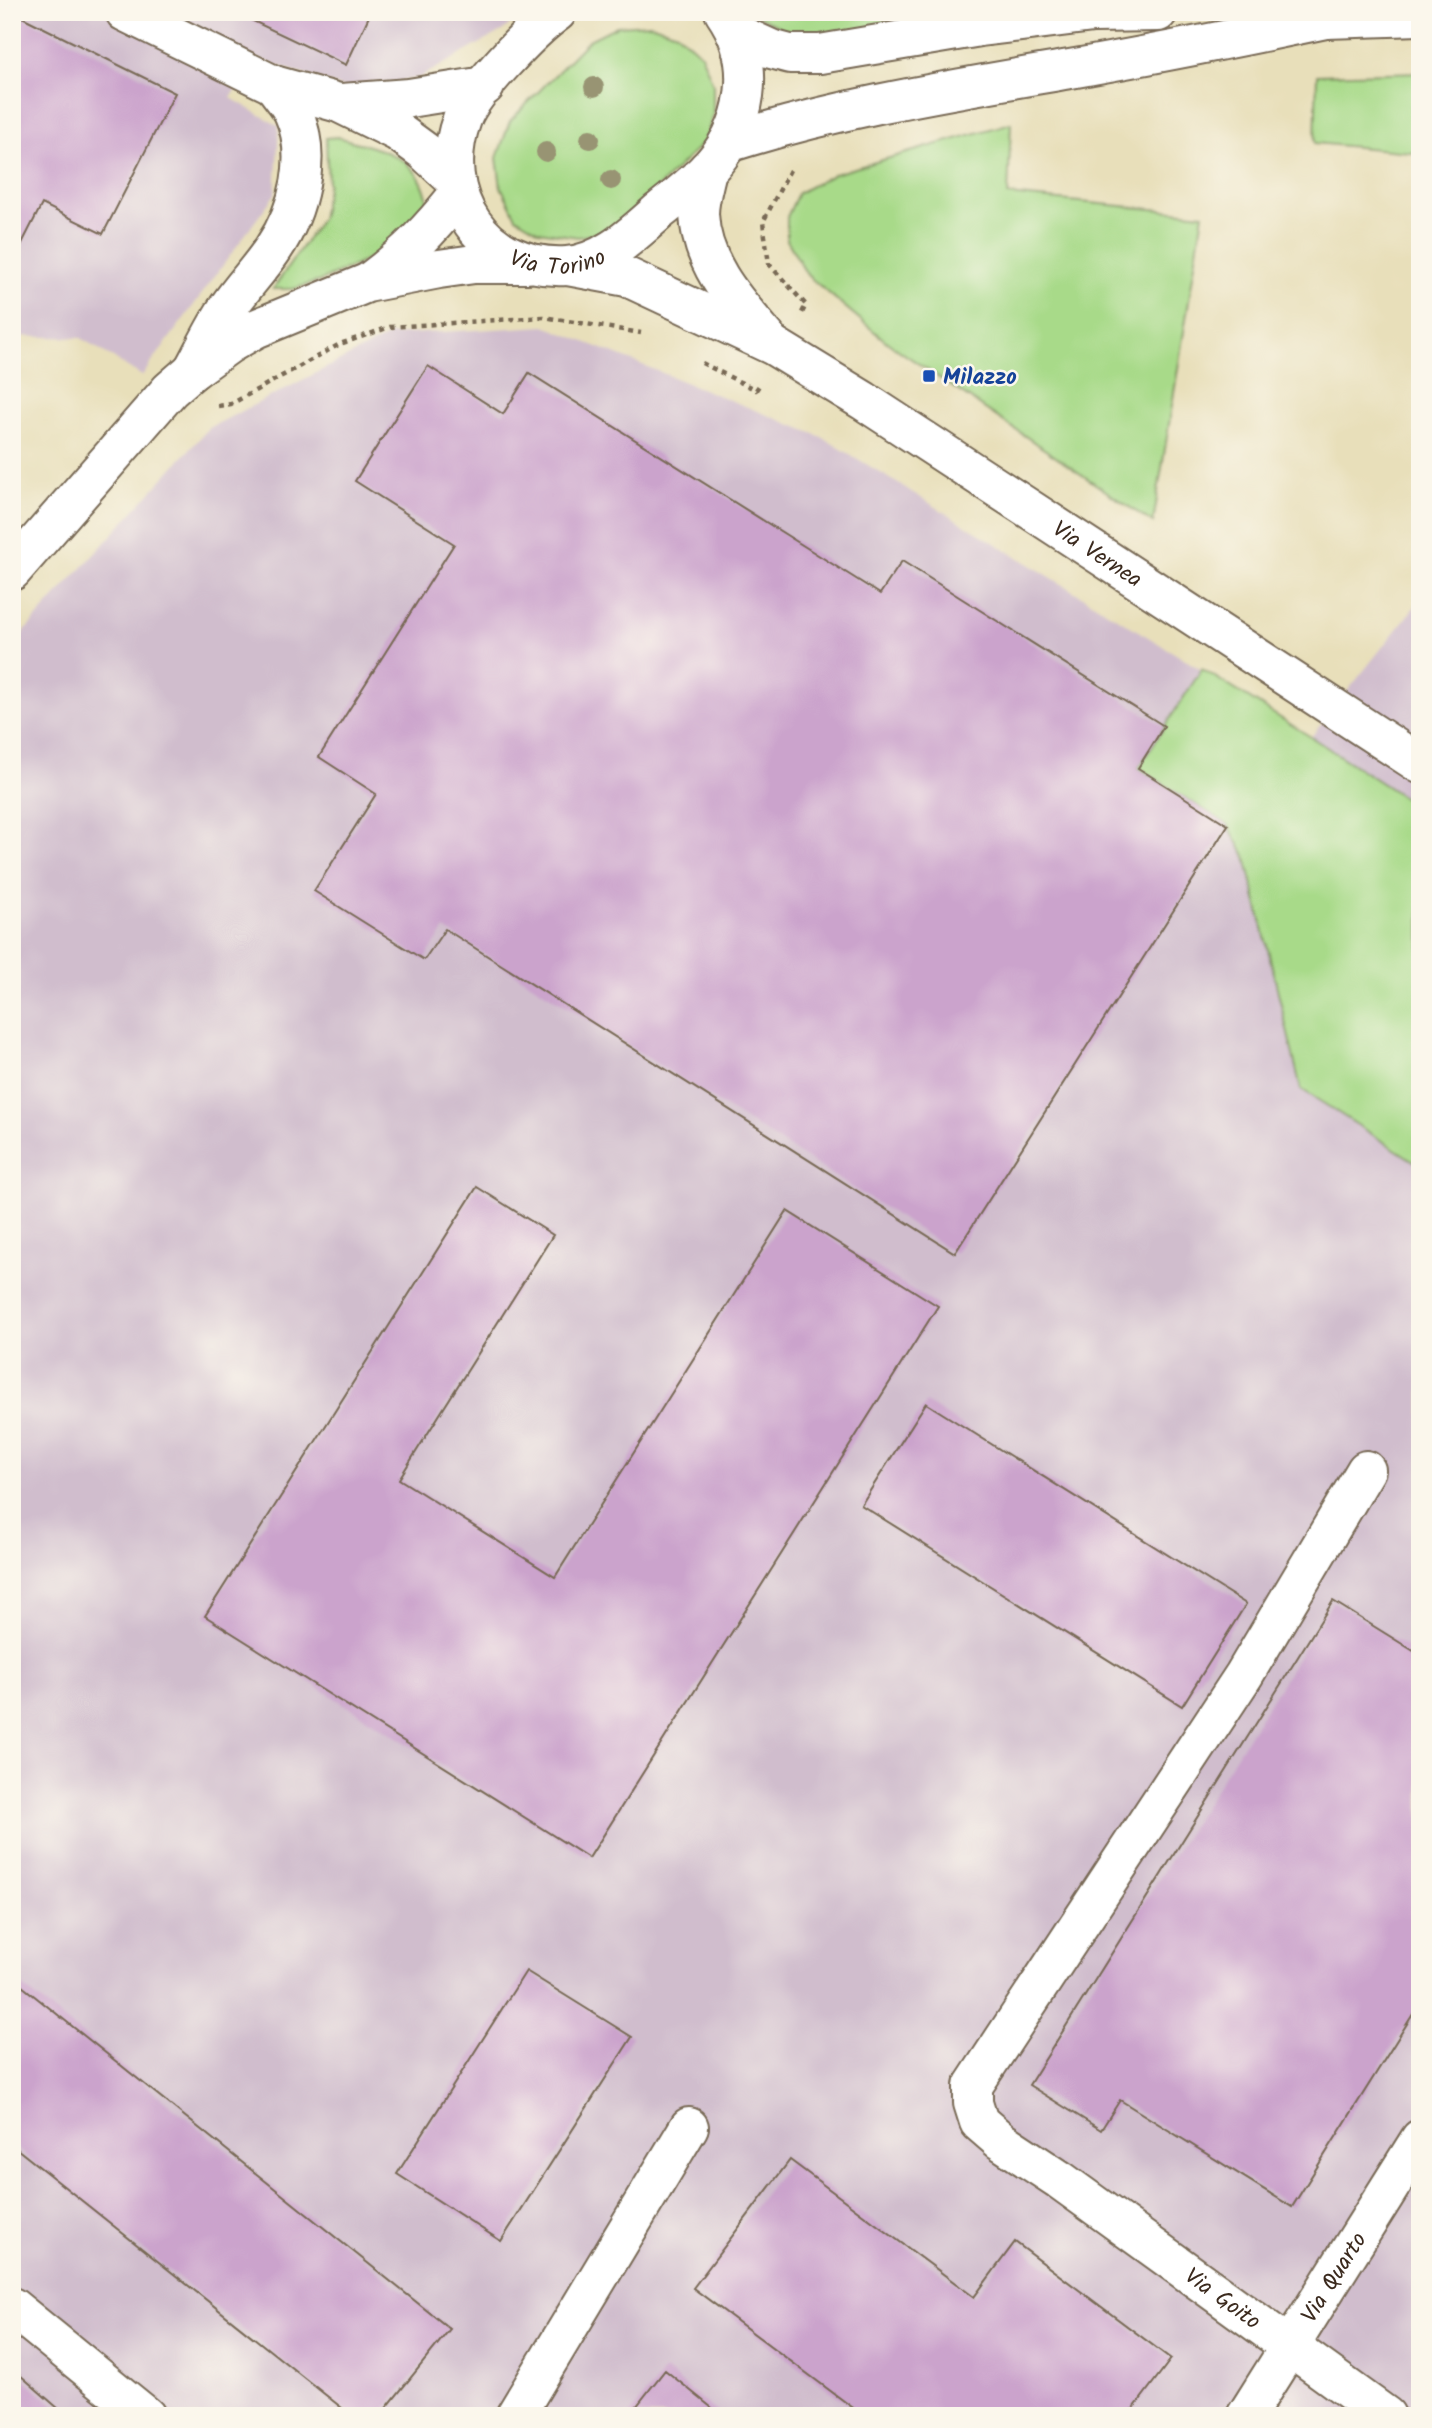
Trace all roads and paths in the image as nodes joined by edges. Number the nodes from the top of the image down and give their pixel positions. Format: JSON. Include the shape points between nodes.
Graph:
{"nodes":[{"id":1,"x":125,"y":12,"type":"edge"},
{"id":2,"x":556,"y":12,"type":"edge"},
{"id":3,"x":1158,"y":12,"type":"edge"},
{"id":4,"x":1231,"y":12,"type":"edge"},
{"id":5,"x":1420,"y":16,"type":"edge"},
{"id":6,"x":1325,"y":19,"type":"junction"},
{"id":7,"x":731,"y":23,"type":"edge"},
{"id":8,"x":274,"y":85,"type":"junction"},
{"id":9,"x":485,"y":86,"type":"junction"},
{"id":10,"x":340,"y":103,"type":"junction"},
{"id":11,"x":718,"y":156,"type":"junction"},
{"id":12,"x":456,"y":187,"type":"junction"},
{"id":13,"x":552,"y":265,"type":"junction"},
{"id":14,"x":367,"y":283,"type":"junction"},
{"id":15,"x":774,"y":346,"type":"junction"},
{"id":16,"x":193,"y":370,"type":"junction"},
{"id":17,"x":12,"y":571,"type":"edge"},
{"id":18,"x":1420,"y":764,"type":"edge"},
{"id":19,"x":1366,"y":1469,"type":"dead end"},
{"id":20,"x":689,"y":2127,"type":"dead end"},
{"id":21,"x":1420,"y":2138,"type":"edge"},
{"id":22,"x":12,"y":2307,"type":"edge"},
{"id":23,"x":1290,"y":2346,"type":"junction"},
{"id":24,"x":146,"y":2416,"type":"edge"},
{"id":25,"x":515,"y":2416,"type":"edge"},
{"id":26,"x":1246,"y":2416,"type":"edge"},
{"id":27,"x":1386,"y":2416,"type":"edge"}],
"edges":[{"from":1,"to":8,"type":"street"},
{"from":2,"to":9,"type":"street"},
{"from":3,"to":7,"type":"street","via":[[1093,13],[980,27],[820,54],[771,49]]},
{"from":4,"to":6,"type":"street"},
{"from":5,"to":6,"type":"street"},
{"from":6,"to":11,"type":"street","via":[[867,106],[777,127]]},
{"from":7,"to":11,"type":"street","name":"Via Torino","via":[[743,51],[747,79],[743,104]]},
{"from":8,"to":10,"type":"street"},
{"from":8,"to":16,"type":"street","via":[[293,112],[300,141],[300,184],[293,212],[274,248],[226,310]]},
{"from":9,"to":10,"type":"street","via":[[409,99]]},
{"from":9,"to":12,"type":"street","via":[[462,117],[453,150]]},
{"from":10,"to":12,"type":"street","via":[[398,132],[424,151]]},
{"from":11,"to":13,"type":"street","name":"Via Torino","via":[[622,244],[597,258]]},
{"from":11,"to":15,"type":"street","via":[[699,212],[704,249],[727,291]]},
{"from":12,"to":13,"type":"street","name":"Via Torino","via":[[463,209],[493,245],[513,257]]},
{"from":12,"to":14,"type":"street","via":[[428,233]]},
{"from":13,"to":14,"type":"street","via":[[474,264]]},
{"from":13,"to":15,"type":"street","via":[[627,277]]},
{"from":14,"to":16,"type":"street","via":[[255,329]]},
{"from":15,"to":18,"type":"street","name":"Via Vernea"},
{"from":16,"to":17,"type":"street","via":[[170,390]]},
{"from":19,"to":23,"type":"street","name":"Via Goito","via":[[1244,1675],[973,2086],[972,2103],[979,2122],[1001,2141]]},
{"from":20,"to":25,"type":"street"},
{"from":21,"to":23,"type":"street","name":"Via Quarto"},
{"from":22,"to":24,"type":"street"},
{"from":23,"to":26,"type":"street","name":"Via Quarto"},
{"from":23,"to":27,"type":"street","name":"Via Goito"}]}
